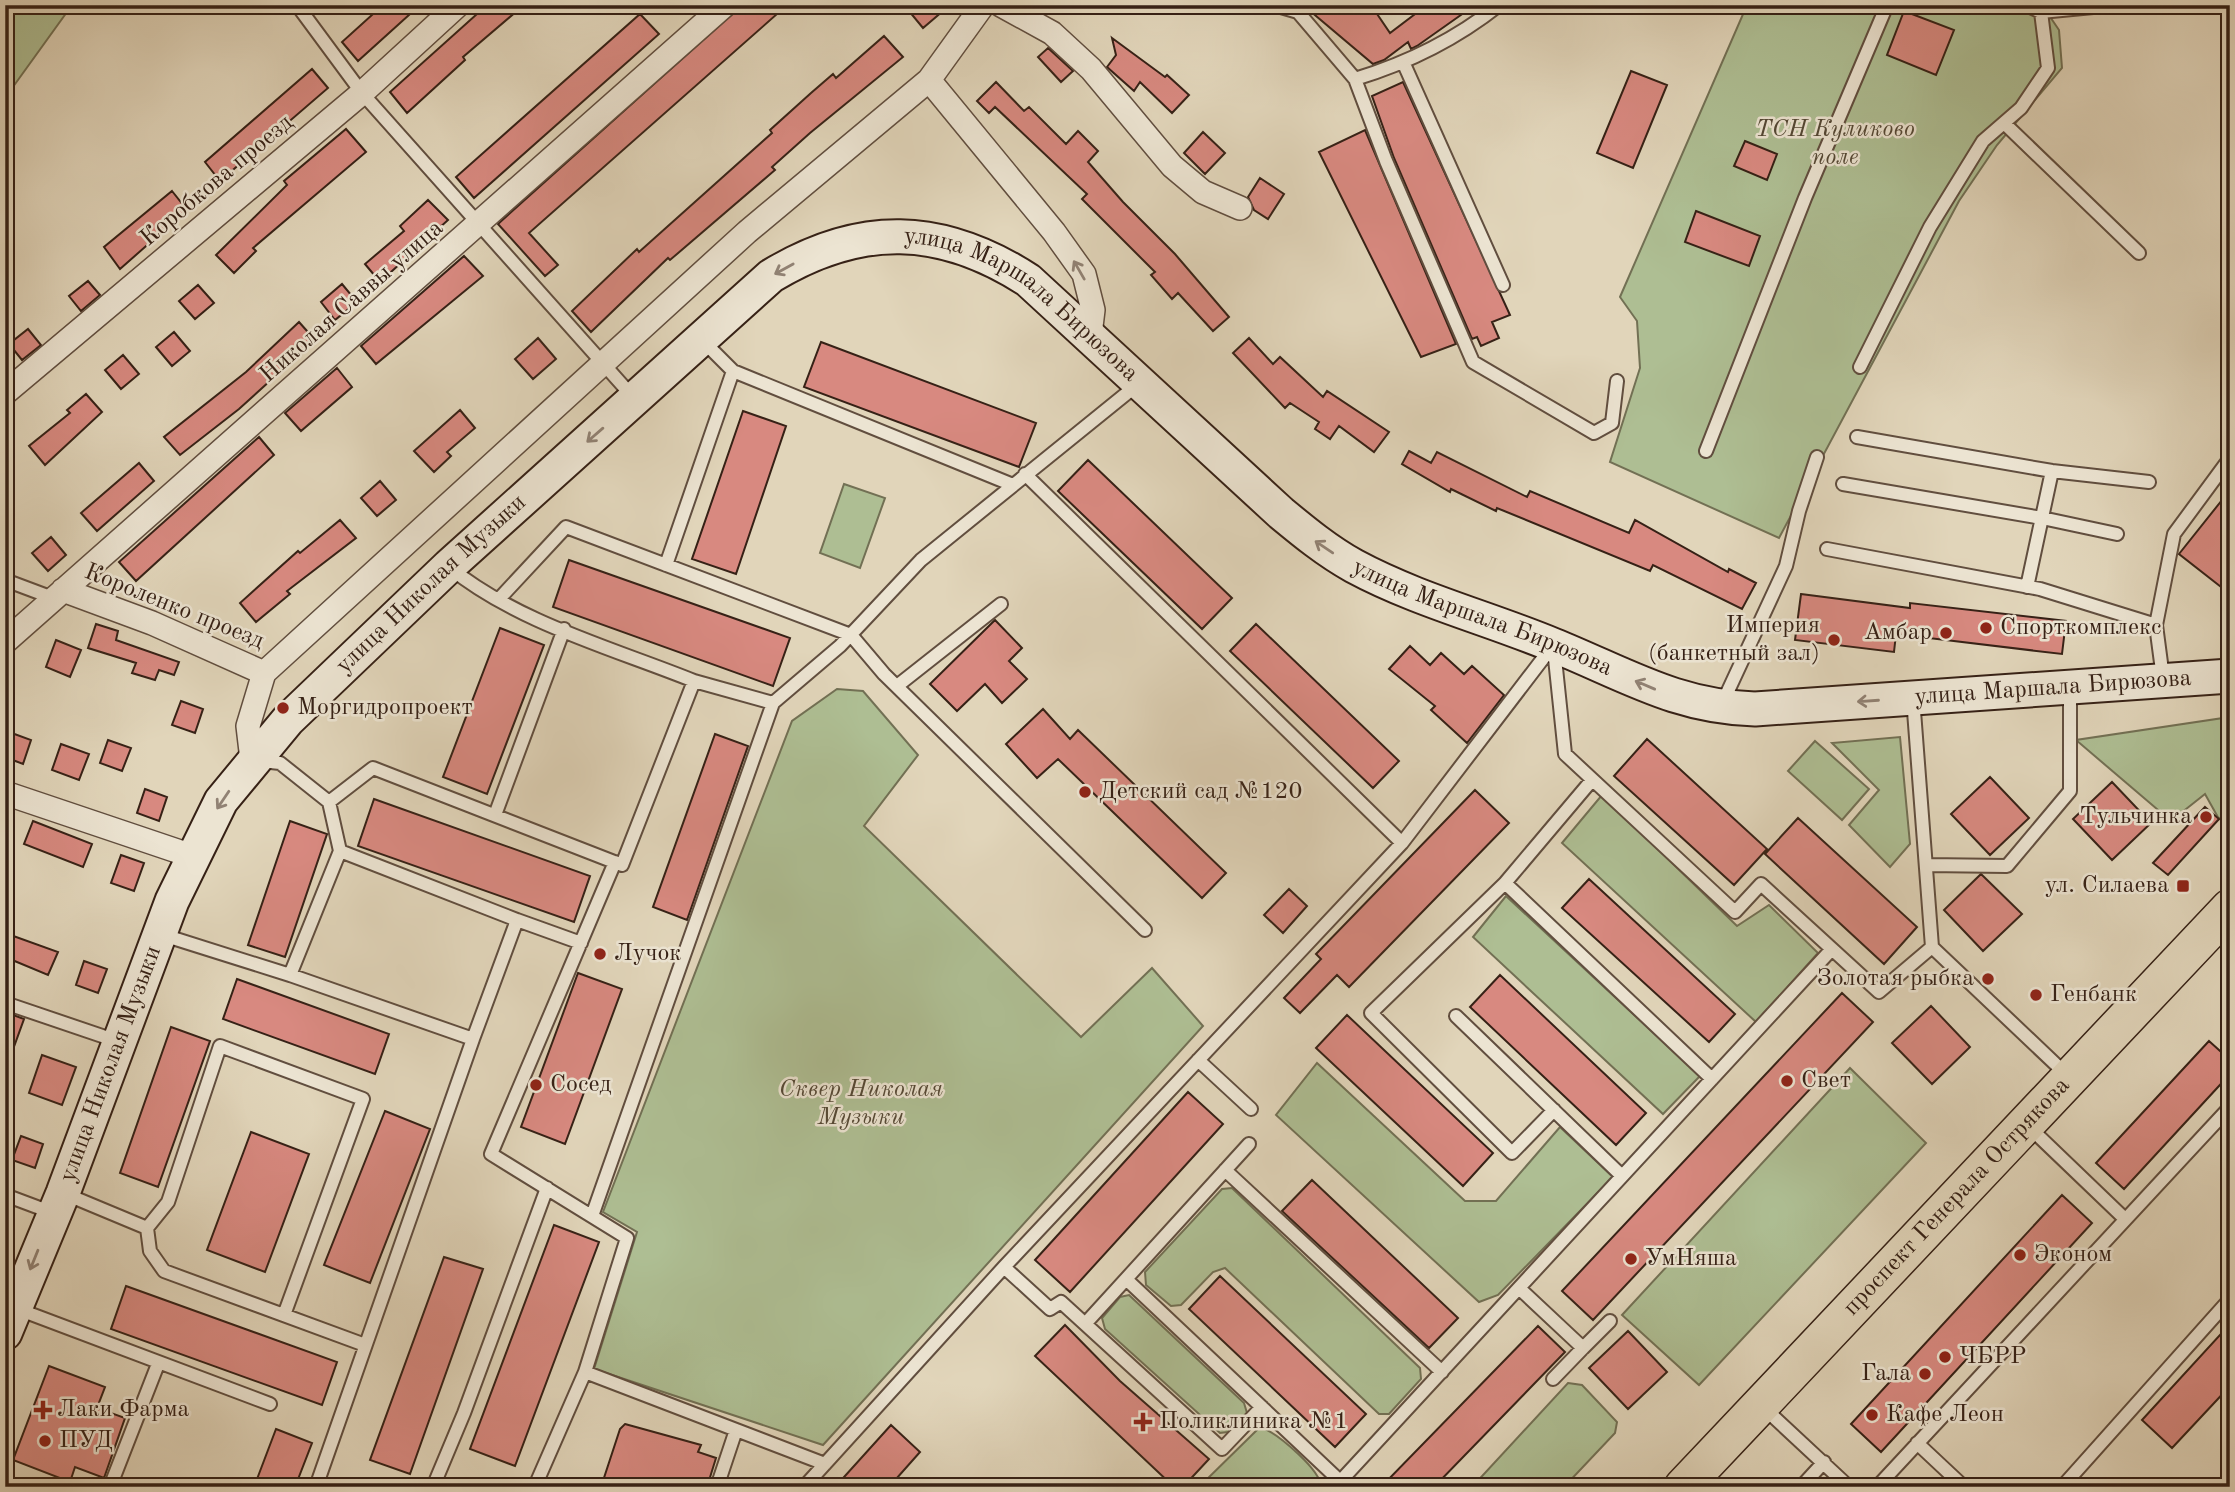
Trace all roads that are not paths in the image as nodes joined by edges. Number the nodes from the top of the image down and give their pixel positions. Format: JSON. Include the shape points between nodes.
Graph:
{"nodes":[{"id":1,"x":297,"y":5,"type":"edge"},
{"id":2,"x":458,"y":5,"type":"edge"},
{"id":3,"x":725,"y":5,"type":"edge"},
{"id":4,"x":983,"y":5,"type":"edge"},
{"id":5,"x":1001,"y":5,"type":"edge"},
{"id":6,"x":1274,"y":5,"type":"edge"},
{"id":7,"x":1499,"y":5,"type":"edge"},
{"id":8,"x":1887,"y":5,"type":"edge"},
{"id":9,"x":2026,"y":5,"type":"edge"},
{"id":10,"x":2114,"y":5,"type":"edge"},
{"id":11,"x":2042,"y":9,"type":"edge"},
{"id":12,"x":1405,"y":64,"type":"junction"},
{"id":13,"x":1355,"y":79,"type":"junction"},
{"id":14,"x":929,"y":80,"type":"junction"},
{"id":15,"x":362,"y":93,"type":"junction"},
{"id":16,"x":2004,"y":122,"type":"junction"},
{"id":17,"x":1240,"y":208,"type":"dead end"},
{"id":18,"x":478,"y":225,"type":"junction"},
{"id":19,"x":847,"y":244,"type":"joint"},
{"id":20,"x":2139,"y":253,"type":"dead end"},
{"id":21,"x":1503,"y":285,"type":"dead end"},
{"id":22,"x":1090,"y":335,"type":"junction"},
{"id":23,"x":700,"y":339,"type":"junction"},
{"id":24,"x":602,"y":363,"type":"junction"},
{"id":25,"x":1860,"y":366,"type":"dead end"},
{"id":26,"x":733,"y":371,"type":"junction"},
{"id":27,"x":1617,"y":381,"type":"dead end"},
{"id":28,"x":1140,"y":383,"type":"junction"},
{"id":29,"x":5,"y":393,"type":"edge"},
{"id":30,"x":635,"y":400,"type":"junction"},
{"id":31,"x":1857,"y":437,"type":"dead end"},
{"id":32,"x":1706,"y":451,"type":"dead end"},
{"id":33,"x":1817,"y":457,"type":"dead end"},
{"id":34,"x":2230,"y":458,"type":"edge"},
{"id":35,"x":2052,"y":471,"type":"junction"},
{"id":36,"x":1025,"y":474,"type":"junction"},
{"id":37,"x":2149,"y":482,"type":"dead end"},
{"id":38,"x":1843,"y":484,"type":"dead end"},
{"id":39,"x":1013,"y":485,"type":"junction"},
{"id":40,"x":2042,"y":518,"type":"junction"},
{"id":41,"x":2118,"y":534,"type":"dead end"},
{"id":42,"x":1828,"y":549,"type":"dead end"},
{"id":43,"x":666,"y":565,"type":"junction"},
{"id":44,"x":449,"y":566,"type":"junction"},
{"id":45,"x":5,"y":580,"type":"edge"},
{"id":46,"x":2027,"y":587,"type":"junction"},
{"id":47,"x":58,"y":594,"type":"junction"},
{"id":48,"x":499,"y":599,"type":"junction"},
{"id":49,"x":1000,"y":604,"type":"dead end"},
{"id":50,"x":2156,"y":625,"type":"junction"},
{"id":51,"x":564,"y":629,"type":"junction"},
{"id":52,"x":851,"y":635,"type":"junction"},
{"id":53,"x":9,"y":639,"type":"edge"},
{"id":54,"x":1554,"y":645,"type":"junction"},
{"id":55,"x":264,"y":673,"type":"junction"},
{"id":56,"x":2230,"y":676,"type":"edge"},
{"id":57,"x":694,"y":681,"type":"junction"},
{"id":58,"x":2163,"y":682,"type":"junction"},
{"id":59,"x":897,"y":685,"type":"junction"},
{"id":60,"x":2070,"y":687,"type":"junction"},
{"id":61,"x":1913,"y":698,"type":"junction"},
{"id":62,"x":773,"y":703,"type":"junction"},
{"id":63,"x":1721,"y":708,"type":"junction"},
{"id":64,"x":252,"y":760,"type":"junction"},
{"id":65,"x":1592,"y":780,"type":"junction"},
{"id":66,"x":5,"y":793,"type":"edge"},
{"id":67,"x":329,"y":802,"type":"junction"},
{"id":68,"x":495,"y":816,"type":"junction"},
{"id":69,"x":1402,"y":843,"type":"junction"},
{"id":70,"x":340,"y":851,"type":"junction"},
{"id":71,"x":192,"y":856,"type":"junction"},
{"id":72,"x":615,"y":862,"type":"junction"},
{"id":73,"x":1926,"y":866,"type":"junction"},
{"id":74,"x":1504,"y":883,"type":"junction"},
{"id":75,"x":2230,"y":908,"type":"edge"},
{"id":76,"x":517,"y":920,"type":"junction"},
{"id":77,"x":1145,"y":930,"type":"dead end"},
{"id":78,"x":160,"y":934,"type":"junction"},
{"id":79,"x":581,"y":943,"type":"junction"},
{"id":80,"x":1932,"y":947,"type":"junction"},
{"id":81,"x":1832,"y":949,"type":"junction"},
{"id":82,"x":290,"y":975,"type":"junction"},
{"id":83,"x":5,"y":1003,"type":"edge"},
{"id":84,"x":1456,"y":1016,"type":"dead end"},
{"id":85,"x":473,"y":1039,"type":"junction"},
{"id":86,"x":120,"y":1042,"type":"junction"},
{"id":87,"x":1198,"y":1060,"type":"junction"},
{"id":88,"x":2068,"y":1076,"type":"junction"},
{"id":89,"x":1712,"y":1079,"type":"junction"},
{"id":90,"x":2230,"y":1107,"type":"edge"},
{"id":91,"x":1251,"y":1109,"type":"dead end"},
{"id":92,"x":1554,"y":1110,"type":"junction"},
{"id":93,"x":2026,"y":1124,"type":"junction"},
{"id":94,"x":1249,"y":1144,"type":"dead end"},
{"id":95,"x":1225,"y":1170,"type":"junction"},
{"id":96,"x":1622,"y":1176,"type":"junction"},
{"id":97,"x":547,"y":1188,"type":"junction"},
{"id":98,"x":5,"y":1195,"type":"edge"},
{"id":99,"x":58,"y":1203,"type":"junction"},
{"id":100,"x":592,"y":1216,"type":"junction"},
{"id":101,"x":2125,"y":1219,"type":"junction"},
{"id":102,"x":147,"y":1228,"type":"junction"},
{"id":103,"x":1004,"y":1267,"type":"junction"},
{"id":104,"x":1126,"y":1279,"type":"junction"},
{"id":105,"x":1519,"y":1288,"type":"junction"},
{"id":106,"x":2230,"y":1299,"type":"edge"},
{"id":107,"x":284,"y":1315,"type":"junction"},
{"id":108,"x":10,"y":1321,"type":"edge"},
{"id":109,"x":1610,"y":1321,"type":"dead end"},
{"id":110,"x":1085,"y":1324,"type":"junction"},
{"id":111,"x":365,"y":1345,"type":"junction"},
{"id":112,"x":1583,"y":1348,"type":"junction"},
{"id":113,"x":158,"y":1364,"type":"junction"},
{"id":114,"x":1441,"y":1371,"type":"junction"},
{"id":115,"x":586,"y":1372,"type":"junction"},
{"id":116,"x":1553,"y":1378,"type":"dead end"},
{"id":117,"x":270,"y":1404,"type":"dead end"},
{"id":118,"x":1760,"y":1404,"type":"junction"},
{"id":119,"x":1262,"y":1407,"type":"junction"},
{"id":120,"x":736,"y":1430,"type":"junction"},
{"id":121,"x":1917,"y":1443,"type":"junction"},
{"id":122,"x":1824,"y":1462,"type":"junction"},
{"id":123,"x":825,"y":1464,"type":"junction"},
{"id":124,"x":1338,"y":1484,"type":"edge"},
{"id":125,"x":318,"y":1486,"type":"edge"},
{"id":126,"x":110,"y":1487,"type":"edge"},
{"id":127,"x":433,"y":1487,"type":"edge"},
{"id":128,"x":541,"y":1487,"type":"edge"},
{"id":129,"x":717,"y":1487,"type":"edge"},
{"id":130,"x":804,"y":1487,"type":"edge"},
{"id":131,"x":1684,"y":1487,"type":"edge"},
{"id":132,"x":1801,"y":1487,"type":"edge"},
{"id":133,"x":1849,"y":1487,"type":"edge"},
{"id":134,"x":1877,"y":1487,"type":"edge"},
{"id":135,"x":1964,"y":1487,"type":"edge"},
{"id":136,"x":2062,"y":1487,"type":"edge"}],
"edges":[{"from":1,"to":15,"type":"lane"},
{"from":2,"to":15,"type":"street","name":"Коробкова проезд"},
{"from":3,"to":18,"type":"street","name":"Николая Саввы улица"},
{"from":4,"to":14,"type":"street"},
{"from":5,"to":17,"type":"street","via":[[1052,33],[1091,69],[1172,166],[1203,192]]},
{"from":6,"to":13,"type":"lane","via":[[1298,12]]},
{"from":7,"to":12,"type":"lane","via":[[1471,27]]},
{"from":8,"to":32,"type":"lane"},
{"from":9,"to":11,"type":"lane"},
{"from":10,"to":11,"type":"lane"},
{"from":11,"to":16,"type":"lane","via":[[2048,68],[2021,108]]},
{"from":12,"to":13,"type":"lane"},
{"from":12,"to":21,"type":"lane"},
{"from":13,"to":27,"type":"lane","via":[[1473,362],[1594,433],[1612,423]]},
{"from":22,"to":14,"type":"street","one_way":true,"via":[[1093,310],[1084,274]]},
{"from":14,"to":24,"type":"street","via":[[747,232]]},
{"from":15,"to":18,"type":"lane"},
{"from":15,"to":29,"type":"street","name":"Коробкова проезд"},
{"from":16,"to":20,"type":"lane"},
{"from":16,"to":25,"type":"lane","via":[[1983,141],[1930,227]]},
{"from":18,"to":24,"type":"lane"},
{"from":18,"to":47,"type":"street","name":"Николая Саввы улица"},
{"from":19,"to":22,"type":"main road","name":"улица Маршала Бирюзова","via":[[907,236],[971,248],[1028,280]]},
{"from":19,"to":23,"type":"main road","name":"улица Николая Музыки","one_way":true,"via":[[811,255],[771,276]]},
{"from":22,"to":28,"type":"main road","name":"улица Маршала Бирюзова"},
{"from":23,"to":26,"type":"lane"},
{"from":23,"to":30,"type":"main road","name":"улица Николая Музыки"},
{"from":24,"to":30,"type":"lane"},
{"from":24,"to":55,"type":"street"},
{"from":26,"to":39,"type":"lane"},
{"from":26,"to":43,"type":"lane"},
{"from":28,"to":36,"type":"lane"},
{"from":54,"to":28,"type":"main road","name":"улица Маршала Бирюзова","one_way":true,"via":[[1357,567],[1323,547]]},
{"from":30,"to":44,"type":"main road","name":"улица Николая Музыки","one_way":true},
{"from":31,"to":35,"type":"lane"},
{"from":33,"to":63,"type":"lane","via":[[1786,566]]},
{"from":34,"to":50,"type":"lane","via":[[2174,534]]},
{"from":35,"to":37,"type":"lane"},
{"from":35,"to":40,"type":"lane"},
{"from":36,"to":39,"type":"lane"},
{"from":36,"to":69,"type":"lane"},
{"from":38,"to":40,"type":"lane"},
{"from":39,"to":52,"type":"lane","via":[[921,560]]},
{"from":40,"to":41,"type":"lane"},
{"from":40,"to":46,"type":"lane"},
{"from":42,"to":46,"type":"lane"},
{"from":43,"to":48,"type":"lane","via":[[566,527]]},
{"from":43,"to":52,"type":"lane"},
{"from":44,"to":48,"type":"lane"},
{"from":44,"to":64,"type":"main road","name":"улица Николая Музыки"},
{"from":45,"to":47,"type":"lane"},
{"from":46,"to":50,"type":"lane"},
{"from":47,"to":53,"type":"street","name":"Николая Саввы улица"},
{"from":47,"to":55,"type":"street","name":"Короленко проезд","via":[[152,623]]},
{"from":48,"to":51,"type":"lane"},
{"from":49,"to":59,"type":"lane"},
{"from":50,"to":58,"type":"lane"},
{"from":51,"to":57,"type":"lane"},
{"from":51,"to":68,"type":"lane"},
{"from":52,"to":59,"type":"lane"},
{"from":52,"to":62,"type":"lane"},
{"from":63,"to":54,"type":"main road","name":"улица Маршала Бирюзова","one_way":true,"via":[[1673,697]]},
{"from":54,"to":65,"type":"lane","via":[[1565,754]]},
{"from":54,"to":69,"type":"lane"},
{"from":55,"to":64,"type":"street","via":[[248,726]]},
{"from":56,"to":58,"type":"main road","name":"улица Маршала Бирюзова"},
{"from":57,"to":62,"type":"lane"},
{"from":57,"to":72,"type":"lane","via":[[622,864]]},
{"from":58,"to":60,"type":"main road","name":"улица Маршала Бирюзова"},
{"from":59,"to":77,"type":"lane"},
{"from":60,"to":61,"type":"main road","name":"улица Маршала Бирюзова"},
{"from":60,"to":73,"type":"lane","via":[[2070,791],[2007,866]]},
{"from":61,"to":63,"type":"main road","name":"улица Маршала Бирюзова","one_way":true},
{"from":61,"to":73,"type":"lane"},
{"from":62,"to":100,"type":"lane"},
{"from":64,"to":67,"type":"lane","via":[[281,763]]},
{"from":64,"to":71,"type":"main road","name":"улица Николая Музыки","one_way":true,"via":[[221,801]]},
{"from":65,"to":74,"type":"lane"},
{"from":65,"to":81,"type":"lane","via":[[1735,912],[1761,884]]},
{"from":66,"to":71,"type":"street"},
{"from":67,"to":68,"type":"lane","via":[[373,768]]},
{"from":67,"to":70,"type":"lane"},
{"from":68,"to":72,"type":"lane"},
{"from":69,"to":87,"type":"lane"},
{"from":70,"to":76,"type":"lane"},
{"from":70,"to":82,"type":"lane"},
{"from":71,"to":78,"type":"main road","name":"улица Николая Музыки"},
{"from":72,"to":79,"type":"lane"},
{"from":73,"to":80,"type":"lane"},
{"from":74,"to":89,"type":"lane"},
{"from":74,"to":92,"type":"lane","via":[[1371,1013],[1512,1153]]},
{"from":75,"to":88,"type":"main road","name":"проспект Генерала Острякова"},
{"from":76,"to":79,"type":"lane"},
{"from":76,"to":85,"type":"lane"},
{"from":78,"to":82,"type":"lane"},
{"from":78,"to":86,"type":"main road","name":"улица Николая Музыки"},
{"from":79,"to":97,"type":"lane","via":[[491,1153]]},
{"from":80,"to":81,"type":"lane","via":[[1879,992]]},
{"from":80,"to":88,"type":"lane"},
{"from":81,"to":89,"type":"lane"},
{"from":82,"to":85,"type":"lane"},
{"from":83,"to":86,"type":"lane"},
{"from":84,"to":92,"type":"lane"},
{"from":85,"to":111,"type":"lane"},
{"from":86,"to":99,"type":"main road","name":"улица Николая Музыки"},
{"from":87,"to":91,"type":"lane"},
{"from":87,"to":103,"type":"lane"},
{"from":88,"to":93,"type":"main road","name":"проспект Генерала Острякова"},
{"from":89,"to":96,"type":"lane"},
{"from":90,"to":101,"type":"lane"},
{"from":92,"to":96,"type":"lane"},
{"from":93,"to":101,"type":"lane"},
{"from":93,"to":118,"type":"main road","name":"проспект Генерала Острякова"},
{"from":94,"to":95,"type":"lane"},
{"from":95,"to":104,"type":"lane"},
{"from":95,"to":114,"type":"lane"},
{"from":96,"to":105,"type":"lane"},
{"from":97,"to":100,"type":"lane"},
{"from":97,"to":127,"type":"lane"},
{"from":98,"to":99,"type":"lane"},
{"from":99,"to":102,"type":"lane"},
{"from":99,"to":108,"type":"main road","name":"улица Николая Музыки","one_way":true},
{"from":100,"to":115,"type":"lane","via":[[627,1238]]},
{"from":101,"to":121,"type":"lane"},
{"from":102,"to":107,"type":"lane","via":[[150,1251],[164,1271]]},
{"from":102,"to":107,"type":"lane","via":[[168,1202],[220,1046],[363,1099]]},
{"from":103,"to":110,"type":"lane","via":[[1050,1310],[1061,1302]]},
{"from":103,"to":123,"type":"lane"},
{"from":104,"to":110,"type":"lane"},
{"from":104,"to":119,"type":"lane"},
{"from":105,"to":112,"type":"lane"},
{"from":105,"to":114,"type":"lane"},
{"from":106,"to":136,"type":"lane"},
{"from":107,"to":111,"type":"lane"},
{"from":108,"to":113,"type":"lane"},
{"from":109,"to":112,"type":"lane"},
{"from":110,"to":119,"type":"lane","via":[[1222,1449]]},
{"from":111,"to":125,"type":"lane"},
{"from":112,"to":116,"type":"lane"},
{"from":113,"to":117,"type":"lane"},
{"from":113,"to":126,"type":"lane"},
{"from":114,"to":124,"type":"lane"},
{"from":115,"to":120,"type":"lane"},
{"from":115,"to":128,"type":"lane","via":[[536,1484]]},
{"from":118,"to":122,"type":"lane"},
{"from":118,"to":131,"type":"main road","name":"проспект Генерала Острякова"},
{"from":119,"to":124,"type":"lane"},
{"from":120,"to":123,"type":"lane"},
{"from":120,"to":129,"type":"lane"},
{"from":121,"to":134,"type":"lane"},
{"from":121,"to":135,"type":"lane"},
{"from":122,"to":132,"type":"lane"},
{"from":122,"to":133,"type":"lane"},
{"from":123,"to":130,"type":"lane"}]}
